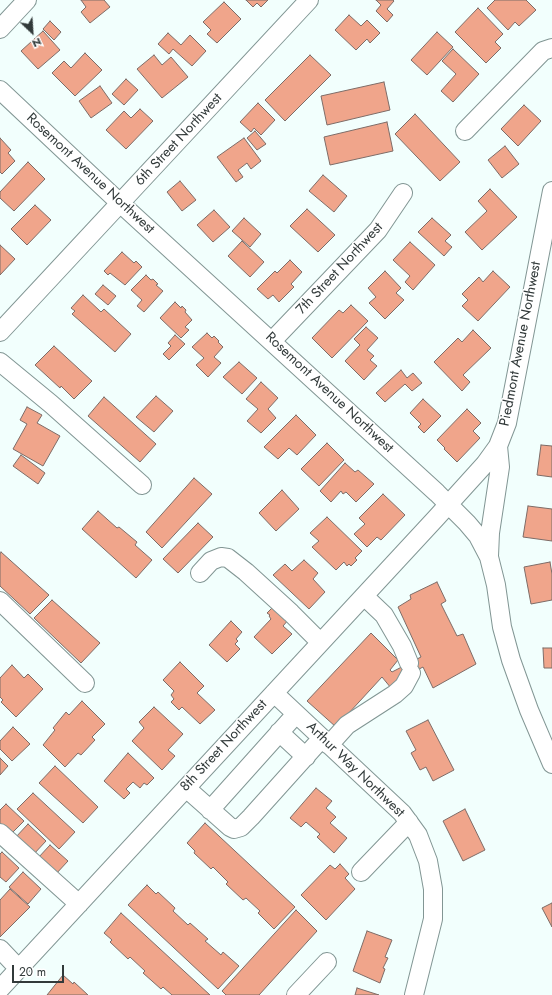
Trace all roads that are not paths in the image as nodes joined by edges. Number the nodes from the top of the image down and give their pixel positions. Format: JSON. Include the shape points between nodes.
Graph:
{"nodes":[{"id":1,"x":27,"y":0,"type":"edge"},
{"id":2,"x":309,"y":0,"type":"edge"},
{"id":3,"x":0,"y":29,"type":"edge"},
{"id":4,"x":552,"y":48,"type":"edge"},
{"id":5,"x":0,"y":90,"type":"edge"},
{"id":6,"x":465,"y":131,"type":"dead end"},
{"id":7,"x":552,"y":191,"type":"edge"},
{"id":8,"x":402,"y":193,"type":"dead end"},
{"id":9,"x":120,"y":202,"type":"junction"},
{"id":10,"x":0,"y":332,"type":"edge"},
{"id":11,"x":272,"y":341,"type":"junction"},
{"id":12,"x":0,"y":362,"type":"edge"},
{"id":13,"x":498,"y":446,"type":"junction"},
{"id":14,"x":142,"y":485,"type":"dead end"},
{"id":15,"x":448,"y":504,"type":"junction"},
{"id":16,"x":489,"y":557,"type":"junction"},
{"id":17,"x":200,"y":573,"type":"dead end"},
{"id":18,"x":364,"y":596,"type":"junction"},
{"id":19,"x":0,"y":601,"type":"edge"},
{"id":20,"x":320,"y":642,"type":"junction"},
{"id":21,"x":85,"y":684,"type":"dead end"},
{"id":22,"x":274,"y":693,"type":"junction"},
{"id":23,"x":296,"y":714,"type":"junction"},
{"id":24,"x":280,"y":732,"type":"junction"},
{"id":25,"x":326,"y":742,"type":"junction"},
{"id":26,"x":306,"y":757,"type":"junction"},
{"id":27,"x":552,"y":764,"type":"edge"},
{"id":28,"x":186,"y":788,"type":"junction"},
{"id":29,"x":210,"y":810,"type":"junction"},
{"id":30,"x":408,"y":822,"type":"junction"},
{"id":31,"x":0,"y":833,"type":"edge"},
{"id":32,"x":361,"y":872,"type":"dead end"},
{"id":33,"x":79,"y":904,"type":"junction"},
{"id":34,"x":0,"y":949,"type":"edge"},
{"id":35,"x":327,"y":962,"type":"dead end"},
{"id":36,"x":19,"y":969,"type":"junction"},
{"id":37,"x":0,"y":989,"type":"edge"},
{"id":38,"x":296,"y":995,"type":"edge"},
{"id":39,"x":414,"y":995,"type":"edge"}],
"edges":[{"from":1,"to":3,"type":"street"},
{"from":2,"to":9,"type":"street","name":"6th Street Northwest"},
{"from":4,"to":6,"type":"street","via":[[543,51]]},
{"from":5,"to":9,"type":"street","name":"Rosemont Avenue Northwest"},
{"from":7,"to":13,"type":"street","name":"Piedmont Avenue Northwest","via":[[508,423]]},
{"from":8,"to":11,"type":"street","name":"7th Street Northwest","via":[[378,230]]},
{"from":9,"to":10,"type":"street","name":"6th Street Northwest"},
{"from":9,"to":11,"type":"street","name":"Rosemont Avenue Northwest"},
{"from":11,"to":15,"type":"street","name":"Rosemont Avenue Northwest"},
{"from":12,"to":14,"type":"street"},
{"from":13,"to":15,"type":"street","name":"Piedmont Avenue Northwest"},
{"from":13,"to":16,"type":"street","via":[[500,467]]},
{"from":15,"to":16,"type":"street","name":"Rosemont Avenue Northwest","via":[[478,536]]},
{"from":15,"to":18,"type":"street","name":"8th Street Northwest"},
{"from":16,"to":27,"type":"street","name":"Rosemont Avenue Northwest","via":[[511,660]]},
{"from":17,"to":20,"type":"street","via":[[211,561],[222,557],[228,558]]},
{"from":18,"to":20,"type":"street","name":"8th Street Northwest"},
{"from":18,"to":25,"type":"street","via":[[384,615],[402,646],[410,668],[404,686],[395,694]]},
{"from":19,"to":21,"type":"street"},
{"from":20,"to":22,"type":"street","name":"8th Street Northwest"},
{"from":22,"to":23,"type":"street","name":"Arthur Way Northwest"},
{"from":22,"to":28,"type":"street","name":"8th Street Northwest"},
{"from":23,"to":24,"type":"street"},
{"from":23,"to":25,"type":"street","name":"Arthur Way Northwest"},
{"from":24,"to":26,"type":"street"},
{"from":24,"to":29,"type":"street"},
{"from":25,"to":26,"type":"street"},
{"from":25,"to":30,"type":"street","name":"Arthur Way Northwest","via":[[402,813]]},
{"from":26,"to":29,"type":"street","via":[[241,827],[230,827]]},
{"from":28,"to":29,"type":"street"},
{"from":28,"to":33,"type":"street","name":"8th Street Northwest"},
{"from":30,"to":32,"type":"street"},
{"from":30,"to":39,"type":"street","name":"Arthur Way Northwest","via":[[418,835],[433,889],[433,919]]},
{"from":31,"to":33,"type":"street"},
{"from":33,"to":36,"type":"street","name":"8th Street Northwest"},
{"from":34,"to":36,"type":"street"},
{"from":35,"to":38,"type":"street"},
{"from":36,"to":37,"type":"street","name":"8th Street Northwest"}]}
